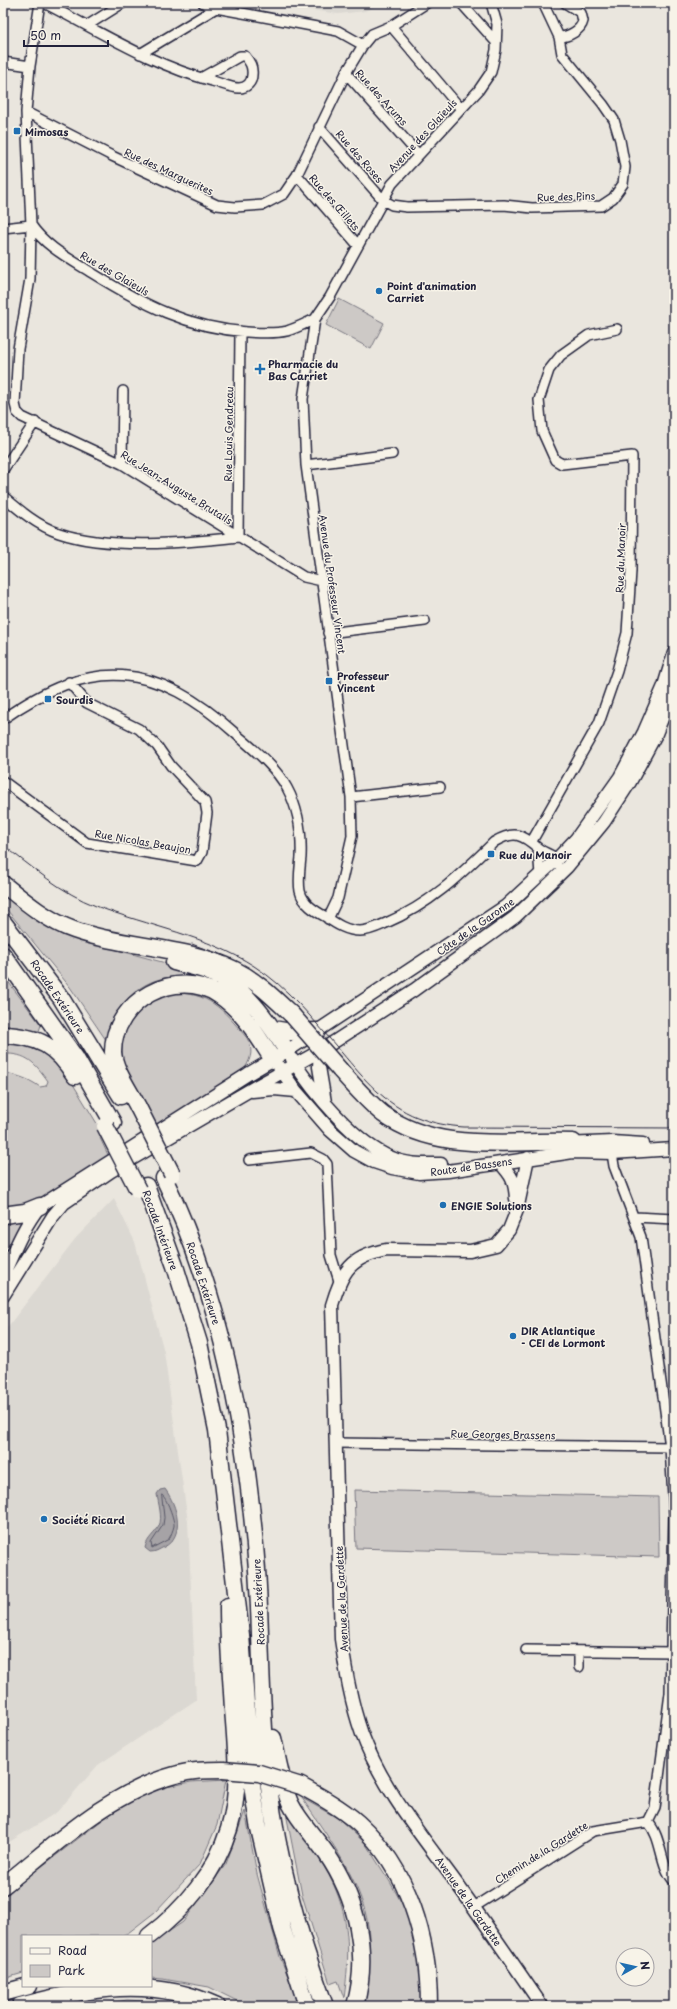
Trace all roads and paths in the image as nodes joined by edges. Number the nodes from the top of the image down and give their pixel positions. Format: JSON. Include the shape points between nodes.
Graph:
{"nodes":[{"id":1,"x":40,"y":3,"type":"edge"},
{"id":2,"x":44,"y":3,"type":"edge"},
{"id":3,"x":123,"y":3,"type":"edge"},
{"id":4,"x":203,"y":3,"type":"edge"},
{"id":5,"x":427,"y":3,"type":"edge"},
{"id":6,"x":461,"y":3,"type":"edge"},
{"id":7,"x":491,"y":3,"type":"edge"},
{"id":8,"x":543,"y":3,"type":"edge"},
{"id":9,"x":565,"y":3,"type":"edge"},
{"id":10,"x":216,"y":8,"type":"junction"},
{"id":11,"x":88,"y":25,"type":"junction"},
{"id":12,"x":391,"y":26,"type":"junction"},
{"id":13,"x":560,"y":37,"type":"junction"},
{"id":14,"x":496,"y":42,"type":"junction"},
{"id":15,"x":363,"y":45,"type":"junction"},
{"id":16,"x":140,"y":54,"type":"junction"},
{"id":17,"x":3,"y":62,"type":"edge"},
{"id":18,"x":30,"y":66,"type":"junction"},
{"id":19,"x":346,"y":73,"type":"junction"},
{"id":20,"x":201,"y":78,"type":"junction"},
{"id":21,"x":462,"y":109,"type":"junction"},
{"id":22,"x":26,"y":112,"type":"junction"},
{"id":23,"x":319,"y":127,"type":"junction"},
{"id":24,"x":418,"y":154,"type":"junction"},
{"id":25,"x":297,"y":175,"type":"junction"},
{"id":26,"x":384,"y":200,"type":"junction"},
{"id":27,"x":31,"y":225,"type":"junction"},
{"id":28,"x":3,"y":228,"type":"edge"},
{"id":29,"x":357,"y":244,"type":"junction"},
{"id":30,"x":315,"y":319,"type":"junction"},
{"id":31,"x":617,"y":329,"type":"dead end"},
{"id":32,"x":240,"y":331,"type":"junction"},
{"id":33,"x":123,"y":390,"type":"dead end"},
{"id":34,"x":35,"y":422,"type":"junction"},
{"id":35,"x":392,"y":454,"type":"dead end"},
{"id":36,"x":122,"y":464,"type":"junction"},
{"id":37,"x":306,"y":465,"type":"junction"},
{"id":38,"x":3,"y":470,"type":"edge"},
{"id":39,"x":3,"y":496,"type":"edge"},
{"id":40,"x":238,"y":537,"type":"junction"},
{"id":41,"x":322,"y":581,"type":"junction"},
{"id":42,"x":425,"y":621,"type":"dead end"},
{"id":43,"x":328,"y":633,"type":"junction"},
{"id":44,"x":674,"y":653,"type":"edge"},
{"id":45,"x":69,"y":682,"type":"junction"},
{"id":46,"x":674,"y":689,"type":"edge"},
{"id":47,"x":3,"y":719,"type":"edge"},
{"id":48,"x":3,"y":781,"type":"edge"},
{"id":49,"x":440,"y":787,"type":"dead end"},
{"id":50,"x":351,"y":797,"type":"junction"},
{"id":51,"x":535,"y":845,"type":"junction"},
{"id":52,"x":557,"y":859,"type":"junction"},
{"id":53,"x":540,"y":875,"type":"junction"},
{"id":54,"x":555,"y":880,"type":"junction"},
{"id":55,"x":3,"y":884,"type":"edge"},
{"id":56,"x":328,"y":919,"type":"junction"},
{"id":57,"x":3,"y":922,"type":"edge"},
{"id":58,"x":73,"y":930,"type":"junction"},
{"id":59,"x":3,"y":955,"type":"edge"},
{"id":60,"x":321,"y":1028,"type":"junction"},
{"id":61,"x":273,"y":1029,"type":"junction"},
{"id":62,"x":3,"y":1035,"type":"edge"},
{"id":63,"x":320,"y":1051,"type":"junction"},
{"id":64,"x":292,"y":1059,"type":"junction"},
{"id":65,"x":279,"y":1066,"type":"junction"},
{"id":66,"x":253,"y":1088,"type":"junction"},
{"id":67,"x":296,"y":1091,"type":"junction"},
{"id":68,"x":325,"y":1103,"type":"junction"},
{"id":69,"x":134,"y":1110,"type":"junction"},
{"id":70,"x":109,"y":1125,"type":"junction"},
{"id":71,"x":573,"y":1142,"type":"junction"},
{"id":72,"x":674,"y":1147,"type":"edge"},
{"id":73,"x":612,"y":1152,"type":"junction"},
{"id":74,"x":528,"y":1158,"type":"junction"},
{"id":75,"x":248,"y":1160,"type":"dead end"},
{"id":76,"x":500,"y":1163,"type":"junction"},
{"id":77,"x":40,"y":1206,"type":"junction"},
{"id":78,"x":517,"y":1210,"type":"junction"},
{"id":79,"x":3,"y":1215,"type":"edge"},
{"id":80,"x":635,"y":1217,"type":"junction"},
{"id":81,"x":674,"y":1220,"type":"edge"},
{"id":82,"x":3,"y":1276,"type":"edge"},
{"id":83,"x":339,"y":1281,"type":"junction"},
{"id":84,"x":3,"y":1296,"type":"edge"},
{"id":85,"x":336,"y":1443,"type":"junction"},
{"id":86,"x":670,"y":1447,"type":"junction"},
{"id":87,"x":674,"y":1514,"type":"edge"},
{"id":88,"x":228,"y":1540,"type":"junction"},
{"id":89,"x":526,"y":1650,"type":"dead end"},
{"id":90,"x":580,"y":1652,"type":"junction"},
{"id":91,"x":672,"y":1652,"type":"junction"},
{"id":92,"x":579,"y":1667,"type":"dead end"},
{"id":93,"x":672,"y":1693,"type":"edge"},
{"id":94,"x":263,"y":1694,"type":"junction"},
{"id":95,"x":648,"y":1822,"type":"junction"},
{"id":96,"x":674,"y":1881,"type":"edge"},
{"id":97,"x":3,"y":1886,"type":"edge"},
{"id":98,"x":474,"y":1907,"type":"junction"},
{"id":99,"x":150,"y":1935,"type":"edge"},
{"id":100,"x":25,"y":1987,"type":"edge"},
{"id":101,"x":3,"y":1993,"type":"edge"},
{"id":102,"x":20,"y":2006,"type":"edge"},
{"id":103,"x":217,"y":2006,"type":"edge"},
{"id":104,"x":307,"y":2006,"type":"edge"},
{"id":105,"x":325,"y":2006,"type":"edge"},
{"id":106,"x":355,"y":2006,"type":"edge"},
{"id":107,"x":429,"y":2006,"type":"edge"},
{"id":108,"x":542,"y":2006,"type":"edge"}],
"edges":[{"from":1,"to":18,"type":"street","name":"Rue Jean-Auguste Brutails"},
{"from":2,"to":11,"type":"street"},
{"from":3,"to":11,"type":"street"},
{"from":4,"to":10,"type":"street"},
{"from":5,"to":12,"type":"street","name":"Rue des Marguerites"},
{"from":6,"to":14,"type":"street"},
{"from":7,"to":14,"type":"street","name":"Avenue des Glaïeuls","via":[[497,24]]},
{"from":8,"to":13,"type":"street","name":"Rue des Pins"},
{"from":9,"to":13,"type":"street","via":[[581,13],[583,21],[580,28]]},
{"from":10,"to":15,"type":"street","via":[[338,31]]},
{"from":10,"to":16,"type":"street"},
{"from":11,"to":16,"type":"street"},
{"from":12,"to":15,"type":"street","name":"Rue des Marguerites","via":[[372,34]]},
{"from":12,"to":21,"type":"street"},
{"from":13,"to":26,"type":"street","name":"Rue des Pins","via":[[562,54],[604,104],[614,120],[625,167],[623,184],[613,198],[601,206],[532,208],[504,205],[407,208],[392,205]]},
{"from":14,"to":21,"type":"street","name":"Avenue des Glaïeuls","via":[[491,72]]},
{"from":15,"to":19,"type":"street","name":"Rue des Marguerites"},
{"from":16,"to":20,"type":"street"},
{"from":17,"to":18,"type":"street"},
{"from":18,"to":22,"type":"street","name":"Rue Jean-Auguste Brutails"},
{"from":19,"to":23,"type":"street","name":"Rue des Marguerites"},
{"from":19,"to":24,"type":"street","name":"Rue des Arums"},
{"from":20,"to":20,"type":"street","via":[[240,56],[250,61],[253,70],[248,85],[240,88]]},
{"from":21,"to":24,"type":"street","name":"Avenue des Glaïeuls"},
{"from":22,"to":25,"type":"street","name":"Rue des Marguerites","via":[[126,163],[217,205],[263,205],[284,194]]},
{"from":22,"to":27,"type":"street","name":"Rue Jean-Auguste Brutails"},
{"from":23,"to":25,"type":"street","name":"Rue des Marguerites"},
{"from":23,"to":26,"type":"street","name":"Rue des Roses"},
{"from":24,"to":26,"type":"street","name":"Avenue des Glaïeuls","via":[[392,184]]},
{"from":25,"to":29,"type":"street","name":"Rue des Œillets"},
{"from":26,"to":29,"type":"street","name":"Avenue des Glaïeuls"},
{"from":27,"to":28,"type":"street"},
{"from":27,"to":32,"type":"street","name":"Rue des Glaïeuls","via":[[40,239],[59,253],[132,298],[198,324]]},
{"from":27,"to":34,"type":"street","name":"Rue Jean-Auguste Brutails","via":[[30,279],[18,349],[14,404],[16,412]]},
{"from":29,"to":30,"type":"street","name":"Avenue des Glaïeuls","via":[[330,297]]},
{"from":30,"to":32,"type":"street","name":"Rue des Glaïeuls","via":[[286,331]]},
{"from":30,"to":37,"type":"street","name":"Avenue du Professeur Vincent","via":[[304,399]]},
{"from":31,"to":51,"type":"street","name":"Rue du Manoir","via":[[589,335],[561,355],[549,370],[539,400],[542,431],[555,460],[562,464],[632,456],[633,488],[627,633],[617,672],[599,723]]},
{"from":32,"to":40,"type":"street","name":"Rue Louis Gendreau"},
{"from":33,"to":36,"type":"street"},
{"from":34,"to":36,"type":"street","name":"Rue Jean-Auguste Brutails"},
{"from":34,"to":38,"type":"street"},
{"from":35,"to":37,"type":"street"},
{"from":36,"to":40,"type":"street","name":"Rue Jean-Auguste Brutails"},
{"from":37,"to":41,"type":"street","name":"Avenue du Professeur Vincent"},
{"from":39,"to":40,"type":"street","via":[[23,513],[58,533],[94,541],[126,544]]},
{"from":40,"to":41,"type":"street","name":"Rue Jean-Auguste Brutails","via":[[304,577]]},
{"from":41,"to":43,"type":"street","name":"Avenue du Professeur Vincent"},
{"from":42,"to":43,"type":"street"},
{"from":43,"to":50,"type":"street","name":"Avenue du Professeur Vincent"},
{"from":44,"to":52,"type":"main road","name":"Côte de la Garonne","via":[[664,686],[644,732],[620,777],[595,815]]},
{"from":45,"to":47,"type":"street","via":[[25,703]]},
{"from":45,"to":48,"type":"street","name":"Rue Nicolas Beaujon","via":[[87,704],[139,729],[205,802],[207,814],[202,852],[197,861],[87,843]]},
{"from":45,"to":56,"type":"street","via":[[100,675],[120,674],[161,684],[195,701],[255,751],[287,788],[300,818],[300,893],[305,902]]},
{"from":46,"to":54,"type":"main road","name":"Côte de la Garonne","via":[[655,736],[630,782],[604,822]]},
{"from":49,"to":50,"type":"street"},
{"from":50,"to":56,"type":"street","name":"Avenue du Professeur Vincent","via":[[352,836],[338,898]]},
{"from":51,"to":52,"type":"street"},
{"from":51,"to":53,"type":"street"},
{"from":51,"to":56,"type":"street","via":[[524,837],[503,837],[494,842],[448,887],[398,918],[369,930],[350,930]]},
{"from":52,"to":53,"type":"main road","name":"Côte de la Garonne"},
{"from":52,"to":54,"type":"street"},
{"from":53,"to":60,"type":"main road","name":"Côte de la Garonne","via":[[506,906]]},
{"from":54,"to":63,"type":"main road","name":"Côte de la Garonne","via":[[515,917],[414,990]]},
{"from":55,"to":58,"type":"highway","via":[[49,918]]},
{"from":57,"to":69,"type":"highway","name":"Rocade Extérieure","via":[[61,998]]},
{"from":58,"to":61,"type":"highway","via":[[143,954],[206,971],[226,980],[243,992]]},
{"from":58,"to":71,"type":"highway","bridge":true,"via":[[211,960],[236,970],[262,987],[292,1015],[362,1095],[383,1114],[401,1125],[445,1140]]},
{"from":59,"to":70,"type":"highway","via":[[75,1057]]},
{"from":60,"to":61,"type":"highway","via":[[292,1032]]},
{"from":60,"to":64,"type":"main road","name":"Côte de la Garonne"},
{"from":61,"to":64,"type":"highway"},
{"from":62,"to":70,"type":"highway","via":[[27,1036],[49,1046],[66,1062]]},
{"from":63,"to":64,"type":"main road","name":"Côte de la Garonne"},
{"from":63,"to":68,"type":"main road","via":[[319,1067]]},
{"from":64,"to":65,"type":"main road"},
{"from":64,"to":68,"type":"main road"},
{"from":65,"to":66,"type":"main road","via":[[262,1077]]},
{"from":65,"to":67,"type":"main road","name":"Route de Bassens"},
{"from":65,"to":69,"type":"highway","via":[[237,1009],[219,994],[187,984],[165,986],[146,994],[128,1010],[115,1034],[113,1053]]},
{"from":65,"to":77,"type":"main road","via":[[248,1074]]},
{"from":66,"to":67,"type":"main road"},
{"from":66,"to":84,"type":"main road","via":[[111,1171],[64,1203],[53,1216]]},
{"from":67,"to":76,"type":"main road","name":"Route de Bassens","via":[[330,1130],[354,1151],[374,1162],[419,1173]]},
{"from":68,"to":71,"type":"main road","via":[[361,1139],[377,1150],[393,1159],[419,1164],[447,1164]]},
{"from":69,"to":94,"type":"highway","name":"Rocade Extérieure","via":[[168,1176],[197,1258],[221,1338],[240,1425],[254,1533]]},
{"from":70,"to":88,"type":"highway","name":"Rocade Intérieure","bridge":true,"via":[[157,1217],[199,1343],[217,1430]]},
{"from":71,"to":72,"type":"main road"},
{"from":72,"to":73,"type":"main road","name":"Route de Bassens"},
{"from":73,"to":74,"type":"main road","name":"Route de Bassens","via":[[573,1152]]},
{"from":73,"to":80,"type":"street","via":[[614,1166]]},
{"from":74,"to":76,"type":"main road","name":"Route de Bassens"},
{"from":74,"to":78,"type":"main road","name":"Avenue de la Gardette"},
{"from":75,"to":83,"type":"street","via":[[311,1153],[327,1164],[331,1255]]},
{"from":76,"to":78,"type":"main road","name":"Avenue de la Gardette","via":[[515,1184]]},
{"from":77,"to":79,"type":"highway","via":[[24,1212]]},
{"from":77,"to":82,"type":"main road","via":[[20,1236]]},
{"from":78,"to":83,"type":"main road","name":"Avenue de la Gardette","via":[[509,1230],[496,1244],[470,1251],[375,1252],[353,1263]]},
{"from":80,"to":81,"type":"street"},
{"from":80,"to":86,"type":"street","via":[[641,1237]]},
{"from":83,"to":85,"type":"main road","name":"Avenue de la Gardette","via":[[332,1304]]},
{"from":85,"to":86,"type":"street","name":"Rue Georges Brassens"},
{"from":85,"to":98,"type":"main road","name":"Avenue de la Gardette","via":[[341,1639],[348,1689],[362,1734],[399,1805]]},
{"from":86,"to":87,"type":"street"},
{"from":87,"to":91,"type":"street"},
{"from":88,"to":99,"type":"highway","via":[[228,1634],[236,1738],[236,1786],[229,1829],[215,1863],[194,1894]]},
{"from":88,"to":104,"type":"highway","via":[[241,1635],[252,1785],[258,1824],[282,1928]]},
{"from":89,"to":90,"type":"street"},
{"from":90,"to":91,"type":"street"},
{"from":90,"to":92,"type":"street"},
{"from":91,"to":93,"type":"street"},
{"from":93,"to":95,"type":"street","via":[[655,1808]]},
{"from":94,"to":105,"type":"highway","via":[[269,1789],[283,1863],[298,1925]]},
{"from":94,"to":106,"type":"highway","via":[[286,1793],[344,1882],[353,1906],[362,1953],[361,1987]]},
{"from":95,"to":96,"type":"street","via":[[654,1829],[668,1874]]},
{"from":95,"to":98,"type":"street","name":"Chemin de la Gardette","via":[[593,1832]]},
{"from":97,"to":107,"type":"highway","bridge":true,"via":[[83,1823],[127,1794],[154,1781],[199,1770],[259,1773],[301,1786],[333,1804],[358,1824],[382,1850],[413,1905],[425,1955]]},
{"from":98,"to":108,"type":"main road","name":"Avenue de la Gardette"},
{"from":100,"to":101,"type":"highway"},
{"from":102,"to":103,"type":"highway","via":[[47,1999],[124,1987],[196,1996]]}]}
